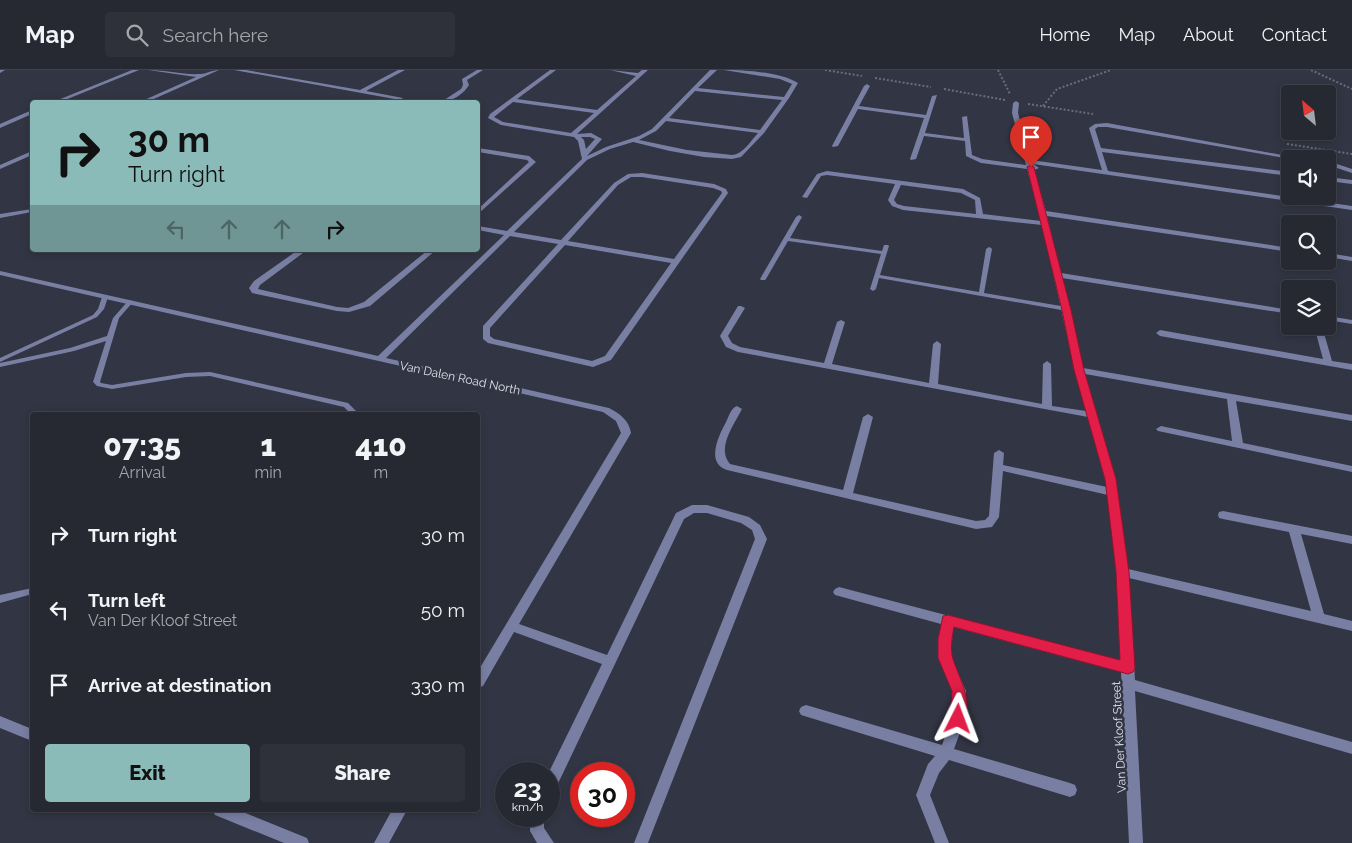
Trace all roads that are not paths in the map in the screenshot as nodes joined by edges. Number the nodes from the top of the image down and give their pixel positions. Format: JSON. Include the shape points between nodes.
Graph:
{"nodes":[{"id":1,"x":135,"y":70,"type":"edge"},
{"id":2,"x":151,"y":70,"type":"edge"},
{"id":3,"x":207,"y":70,"type":"edge"},
{"id":4,"x":215,"y":70,"type":"edge"},
{"id":5,"x":237,"y":70,"type":"edge"},
{"id":6,"x":402,"y":70,"type":"edge"},
{"id":7,"x":480,"y":70,"type":"edge"},
{"id":8,"x":553,"y":70,"type":"edge"},
{"id":9,"x":613,"y":70,"type":"edge"},
{"id":10,"x":645,"y":70,"type":"edge"},
{"id":11,"x":714,"y":70,"type":"edge"},
{"id":12,"x":727,"y":70,"type":"edge"},
{"id":13,"x":284,"y":73,"type":"dead end"},
{"id":14,"x":640,"y":75,"type":"junction"},
{"id":15,"x":202,"y":76,"type":"junction"},
{"id":16,"x":277,"y":76,"type":"junction"},
{"id":17,"x":866,"y":86,"type":"dead end"},
{"id":18,"x":694,"y":88,"type":"junction"},
{"id":19,"x":362,"y":91,"type":"junction"},
{"id":20,"x":935,"y":96,"type":"dead end"},
{"id":21,"x":400,"y":98,"type":"dead end"},
{"id":22,"x":61,"y":100,"type":"edge"},
{"id":23,"x":148,"y":100,"type":"edge"},
{"id":24,"x":446,"y":100,"type":"edge"},
{"id":25,"x":512,"y":100,"type":"junction"},
{"id":26,"x":784,"y":100,"type":"junction"},
{"id":27,"x":1016,"y":103,"type":"road end"},
{"id":28,"x":855,"y":107,"type":"junction"},
{"id":29,"x":598,"y":112,"type":"junction"},
{"id":30,"x":30,"y":113,"type":"edge"},
{"id":31,"x":928,"y":117,"type":"junction"},
{"id":32,"x":965,"y":117,"type":"dead end"},
{"id":33,"x":664,"y":119,"type":"junction"},
{"id":34,"x":0,"y":126,"type":"edge"},
{"id":35,"x":762,"y":132,"type":"junction"},
{"id":36,"x":922,"y":134,"type":"junction"},
{"id":37,"x":574,"y":135,"type":"junction"},
{"id":38,"x":634,"y":140,"type":"junction"},
{"id":39,"x":968,"y":140,"type":"junction"},
{"id":40,"x":835,"y":146,"type":"dead end"},
{"id":41,"x":480,"y":150,"type":"edge"},
{"id":42,"x":1099,"y":150,"type":"junction"},
{"id":43,"x":30,"y":154,"type":"edge"},
{"id":44,"x":1281,"y":155,"type":"edge"},
{"id":45,"x":585,"y":157,"type":"junction"},
{"id":46,"x":913,"y":158,"type":"dead end"},
{"id":47,"x":1030,"y":165,"type":"junction"},
{"id":48,"x":1336,"y":166,"type":"edge"},
{"id":49,"x":0,"y":167,"type":"edge"},
{"id":50,"x":1352,"y":171,"type":"edge"},
{"id":51,"x":1281,"y":173,"type":"edge"},
{"id":52,"x":1103,"y":174,"type":"junction"},
{"id":53,"x":1336,"y":180,"type":"edge"},
{"id":54,"x":1352,"y":182,"type":"edge"},
{"id":55,"x":899,"y":183,"type":"junction"},
{"id":56,"x":805,"y":197,"type":"dead end"},
{"id":57,"x":1352,"y":208,"type":"edge"},
{"id":58,"x":480,"y":210,"type":"edge"},
{"id":59,"x":30,"y":211,"type":"edge"},
{"id":60,"x":0,"y":216,"type":"edge"},
{"id":61,"x":980,"y":216,"type":"junction"},
{"id":62,"x":799,"y":217,"type":"dead end"},
{"id":63,"x":1044,"y":218,"type":"junction"},
{"id":64,"x":480,"y":228,"type":"edge"},
{"id":65,"x":510,"y":234,"type":"junction"},
{"id":66,"x":787,"y":239,"type":"junction"},
{"id":67,"x":563,"y":242,"type":"junction"},
{"id":68,"x":886,"y":246,"type":"dead end"},
{"id":69,"x":989,"y":249,"type":"dead end"},
{"id":70,"x":1281,"y":249,"type":"edge"},
{"id":71,"x":300,"y":252,"type":"edge"},
{"id":72,"x":430,"y":252,"type":"edge"},
{"id":73,"x":884,"y":253,"type":"junction"},
{"id":74,"x":1336,"y":256,"type":"edge"},
{"id":75,"x":1352,"y":259,"type":"edge"},
{"id":76,"x":676,"y":262,"type":"junction"},
{"id":77,"x":0,"y":273,"type":"edge"},
{"id":78,"x":1058,"y":275,"type":"junction"},
{"id":79,"x":877,"y":276,"type":"junction"},
{"id":80,"x":763,"y":279,"type":"dead end"},
{"id":81,"x":874,"y":289,"type":"dead end"},
{"id":82,"x":982,"y":295,"type":"junction"},
{"id":83,"x":105,"y":297,"type":"junction"},
{"id":84,"x":130,"y":302,"type":"junction"},
{"id":85,"x":741,"y":308,"type":"dead end"},
{"id":86,"x":1066,"y":310,"type":"junction"},
{"id":87,"x":1281,"y":311,"type":"edge"},
{"id":88,"x":1336,"y":319,"type":"edge"},
{"id":89,"x":841,"y":322,"type":"dead end"},
{"id":90,"x":1352,"y":322,"type":"edge"},
{"id":91,"x":1160,"y":333,"type":"dead end"},
{"id":92,"x":1320,"y":335,"type":"edge"},
{"id":93,"x":110,"y":337,"type":"junction"},
{"id":94,"x":937,"y":344,"type":"dead end"},
{"id":95,"x":0,"y":360,"type":"edge"},
{"id":96,"x":379,"y":360,"type":"junction"},
{"id":97,"x":1328,"y":362,"type":"junction"},
{"id":98,"x":1047,"y":364,"type":"dead end"},
{"id":99,"x":0,"y":365,"type":"edge"},
{"id":100,"x":827,"y":366,"type":"junction"},
{"id":101,"x":1352,"y":367,"type":"edge"},
{"id":102,"x":1079,"y":370,"type":"junction"},
{"id":103,"x":933,"y":386,"type":"junction"},
{"id":104,"x":1231,"y":397,"type":"junction"},
{"id":105,"x":1047,"y":408,"type":"junction"},
{"id":106,"x":737,"y":409,"type":"dead end"},
{"id":107,"x":352,"y":411,"type":"dead end"},
{"id":108,"x":1092,"y":415,"type":"junction"},
{"id":109,"x":868,"y":416,"type":"dead end"},
{"id":110,"x":1352,"y":418,"type":"edge"},
{"id":111,"x":1161,"y":429,"type":"dead end"},
{"id":112,"x":1238,"y":445,"type":"junction"},
{"id":113,"x":999,"y":453,"type":"dead end"},
{"id":114,"x":998,"y":468,"type":"junction"},
{"id":115,"x":1352,"y":469,"type":"edge"},
{"id":116,"x":1112,"y":492,"type":"junction"},
{"id":117,"x":847,"y":495,"type":"junction"},
{"id":118,"x":1224,"y":515,"type":"dead end"},
{"id":119,"x":1294,"y":529,"type":"junction"},
{"id":120,"x":1352,"y":540,"type":"edge"},
{"id":121,"x":1123,"y":572,"type":"junction"},
{"id":122,"x":30,"y":592,"type":"edge"},
{"id":123,"x":839,"y":592,"type":"dead end"},
{"id":124,"x":0,"y":599,"type":"edge"},
{"id":125,"x":1319,"y":619,"type":"junction"},
{"id":126,"x":948,"y":620,"type":"junction"},
{"id":127,"x":511,"y":626,"type":"junction"},
{"id":128,"x":1352,"y":626,"type":"edge"},
{"id":129,"x":609,"y":661,"type":"junction"},
{"id":130,"x":1128,"y":668,"type":"junction"},
{"id":131,"x":480,"y":679,"type":"edge"},
{"id":132,"x":1129,"y":684,"type":"junction"},
{"id":133,"x":806,"y":711,"type":"dead end"},
{"id":134,"x":0,"y":722,"type":"edge"},
{"id":135,"x":30,"y":734,"type":"edge"},
{"id":136,"x":1352,"y":748,"type":"edge"},
{"id":137,"x":946,"y":753,"type":"junction"},
{"id":138,"x":560,"y":764,"type":"edge"},
{"id":139,"x":1070,"y":790,"type":"dead end"},
{"id":140,"x":225,"y":812,"type":"edge"},
{"id":141,"x":399,"y":812,"type":"edge"},
{"id":142,"x":537,"y":827,"type":"edge"},
{"id":143,"x":302,"y":843,"type":"edge"},
{"id":144,"x":381,"y":843,"type":"edge"},
{"id":145,"x":547,"y":843,"type":"edge"},
{"id":146,"x":641,"y":843,"type":"edge"},
{"id":147,"x":942,"y":843,"type":"edge"},
{"id":148,"x":1136,"y":843,"type":"edge"}],
"edges":[{"from":1,"to":22,"type":"street"},
{"from":2,"to":15,"type":"street"},
{"from":3,"to":4,"type":"street"},
{"from":4,"to":15,"type":"street"},
{"from":5,"to":16,"type":"street"},
{"from":6,"to":19,"type":"street"},
{"from":7,"to":24,"type":"street","via":[[464,80],[466,86],[463,90]]},
{"from":8,"to":25,"type":"street"},
{"from":9,"to":14,"type":"street"},
{"from":10,"to":14,"type":"street"},
{"from":11,"to":18,"type":"street"},
{"from":12,"to":26,"type":"street","via":[[793,81],[794,86]]},
{"from":13,"to":16,"type":"street"},
{"from":14,"to":29,"type":"street"},
{"from":15,"to":23,"type":"street"},
{"from":16,"to":19,"type":"street"},
{"from":17,"to":28,"type":"street"},
{"from":18,"to":26,"type":"street"},
{"from":18,"to":33,"type":"street"},
{"from":19,"to":21,"type":"street"},
{"from":20,"to":31,"type":"street"},
{"from":25,"to":29,"type":"street"},
{"from":25,"to":37,"type":"street","via":[[491,118],[501,123]]},
{"from":26,"to":35,"type":"street"},
{"from":27,"to":47,"type":"street","name":"Van Der Kloof Street","via":[[1015,112]]},
{"from":28,"to":31,"type":"street"},
{"from":28,"to":40,"type":"street"},
{"from":29,"to":37,"type":"street"},
{"from":30,"to":34,"type":"street"},
{"from":31,"to":36,"type":"street"},
{"from":32,"to":39,"type":"street"},
{"from":33,"to":35,"type":"street"},
{"from":33,"to":38,"type":"street","via":[[654,130]]},
{"from":35,"to":38,"type":"street","via":[[736,157],[652,147]]},
{"from":36,"to":39,"type":"street"},
{"from":36,"to":46,"type":"street"},
{"from":37,"to":45,"type":"street","via":[[581,140]]},
{"from":37,"to":45,"type":"street","via":[[591,135],[599,139]]},
{"from":38,"to":45,"type":"street"},
{"from":39,"to":47,"type":"street","via":[[969,156],[974,159]]},
{"from":41,"to":58,"type":"street","via":[[529,158],[533,162]]},
{"from":42,"to":44,"type":"street","via":[[1092,128],[1107,125]]},
{"from":42,"to":51,"type":"street"},
{"from":42,"to":52,"type":"street"},
{"from":43,"to":49,"type":"street"},
{"from":45,"to":65,"type":"street"},
{"from":47,"to":52,"type":"street"},
{"from":47,"to":63,"type":"street","name":"Van Der Kloof Street"},
{"from":48,"to":50,"type":"street"},
{"from":52,"to":57,"type":"street"},
{"from":53,"to":54,"type":"street"},
{"from":55,"to":56,"type":"street","via":[[822,173]]},
{"from":55,"to":61,"type":"street","via":[[972,194],[978,199]]},
{"from":55,"to":61,"type":"street","via":[[891,200],[894,205]]},
{"from":59,"to":60,"type":"lane"},
{"from":61,"to":63,"type":"street"},
{"from":62,"to":66,"type":"lane"},
{"from":63,"to":70,"type":"street"},
{"from":63,"to":78,"type":"street","name":"Van Der Kloof Street"},
{"from":64,"to":65,"type":"street"},
{"from":65,"to":67,"type":"street"},
{"from":65,"to":96,"type":"street"},
{"from":66,"to":73,"type":"lane"},
{"from":66,"to":80,"type":"lane"},
{"from":67,"to":76,"type":"street"},
{"from":67,"to":76,"type":"street","via":[[616,184],[630,176],[642,175],[721,188],[725,193]]},
{"from":67,"to":76,"type":"street","via":[[486,328],[490,341],[598,363],[610,355]]},
{"from":68,"to":73,"type":"lane"},
{"from":69,"to":82,"type":"lane"},
{"from":71,"to":72,"type":"street","via":[[257,283],[253,288],[255,291],[337,309],[359,308]]},
{"from":73,"to":79,"type":"lane"},
{"from":74,"to":75,"type":"street"},
{"from":77,"to":83,"type":"street","name":"Van Dalen Road North"},
{"from":78,"to":86,"type":"street","name":"Van Der Kloof Street"},
{"from":78,"to":87,"type":"street"},
{"from":79,"to":81,"type":"lane"},
{"from":79,"to":82,"type":"lane"},
{"from":82,"to":86,"type":"lane"},
{"from":83,"to":84,"type":"street","name":"Van Dalen Road North"},
{"from":83,"to":95,"type":"lane","via":[[95,316]]},
{"from":84,"to":93,"type":"lane","via":[[116,318]]},
{"from":84,"to":96,"type":"street","name":"Van Dalen Road North"},
{"from":85,"to":100,"type":"street","via":[[724,336],[729,344],[738,349]]},
{"from":86,"to":102,"type":"street","name":"Van Der Kloof Street"},
{"from":88,"to":90,"type":"street"},
{"from":89,"to":100,"type":"street"},
{"from":91,"to":97,"type":"street"},
{"from":92,"to":97,"type":"street"},
{"from":93,"to":99,"type":"lane","via":[[72,350]]},
{"from":93,"to":107,"type":"lane","via":[[97,373],[99,385],[112,387],[210,374],[346,405]]},
{"from":94,"to":103,"type":"street"},
{"from":96,"to":127,"type":"street","name":"Van Dalen Road North","via":[[606,410],[625,425],[626,433]]},
{"from":97,"to":101,"type":"street"},
{"from":98,"to":105,"type":"street"},
{"from":100,"to":103,"type":"street"},
{"from":102,"to":104,"type":"street"},
{"from":102,"to":108,"type":"street","name":"Van Der Kloof Street"},
{"from":103,"to":105,"type":"street"},
{"from":104,"to":110,"type":"street"},
{"from":104,"to":112,"type":"street"},
{"from":105,"to":108,"type":"street"},
{"from":106,"to":117,"type":"street","via":[[719,450],[723,464]]},
{"from":108,"to":116,"type":"street","name":"Van Der Kloof Street"},
{"from":109,"to":117,"type":"street"},
{"from":111,"to":112,"type":"street"},
{"from":112,"to":115,"type":"street"},
{"from":113,"to":114,"type":"street"},
{"from":114,"to":116,"type":"street"},
{"from":114,"to":117,"type":"street","via":[[994,518],[988,524],[976,526]]},
{"from":116,"to":121,"type":"street","name":"Van Der Kloof Street"},
{"from":118,"to":119,"type":"street"},
{"from":119,"to":120,"type":"street"},
{"from":119,"to":125,"type":"street"},
{"from":121,"to":125,"type":"street"},
{"from":121,"to":130,"type":"street","name":"Van Der Kloof Street"},
{"from":122,"to":124,"type":"lane"},
{"from":123,"to":126,"type":"street"},
{"from":125,"to":128,"type":"street"},
{"from":126,"to":130,"type":"street"},
{"from":126,"to":137,"type":"street","via":[[945,658],[959,691],[958,719]]},
{"from":127,"to":129,"type":"street"},
{"from":127,"to":131,"type":"street","name":"Van Dalen Road North"},
{"from":129,"to":138,"type":"street"},
{"from":129,"to":146,"type":"street","via":[[680,516],[692,509],[707,509],[745,520],[756,528],[760,539]]},
{"from":130,"to":132,"type":"street","name":"Van Der Kloof Street"},
{"from":132,"to":136,"type":"street"},
{"from":132,"to":148,"type":"street","name":"Van Der Kloof Street"},
{"from":133,"to":137,"type":"street"},
{"from":134,"to":135,"type":"street"},
{"from":137,"to":139,"type":"street"},
{"from":137,"to":147,"type":"street","via":[[932,769],[923,796]]},
{"from":140,"to":143,"type":"street"},
{"from":141,"to":144,"type":"street"},
{"from":142,"to":145,"type":"street"}]}
